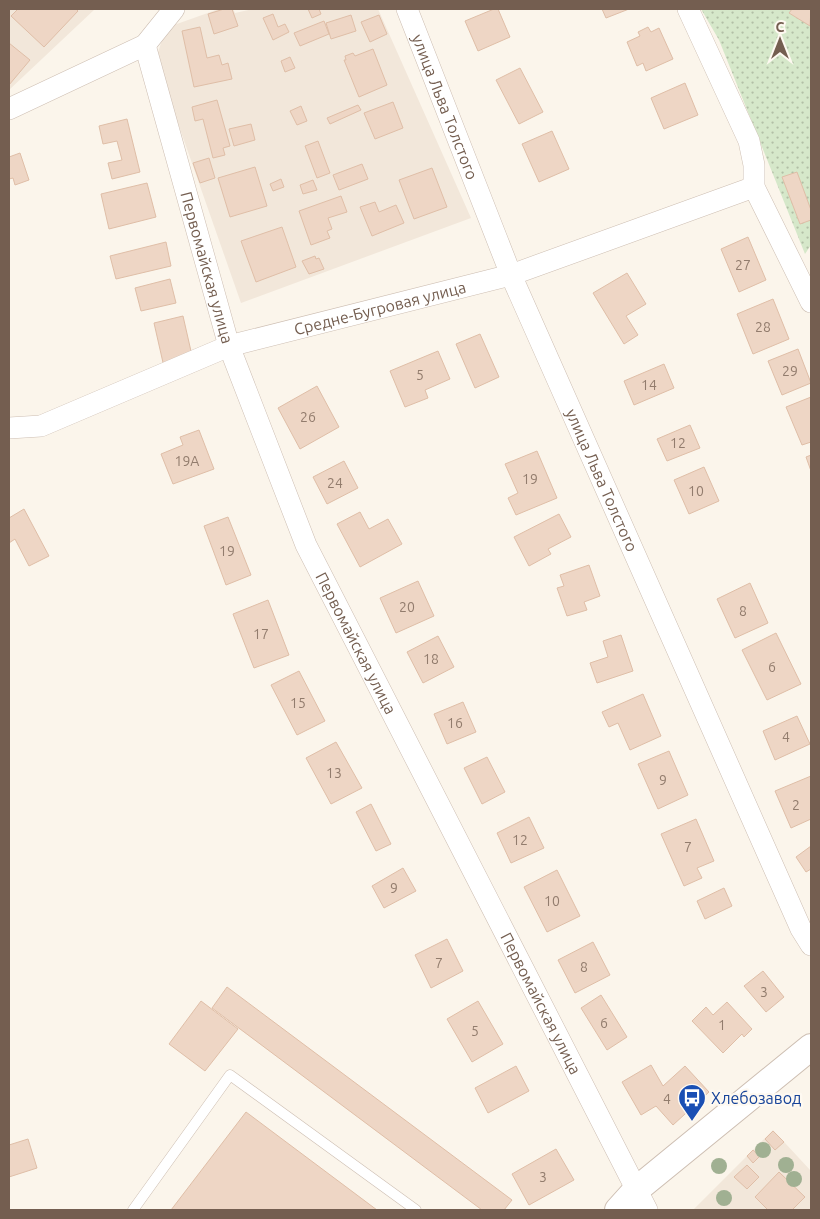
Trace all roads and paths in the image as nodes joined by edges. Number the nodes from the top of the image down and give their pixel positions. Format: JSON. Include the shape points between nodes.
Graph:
{"nodes":[{"id":1,"x":174,"y":9,"type":"edge"},
{"id":2,"x":407,"y":9,"type":"edge"},
{"id":3,"x":688,"y":9,"type":"edge"},
{"id":4,"x":145,"y":45,"type":"junction"},
{"id":5,"x":9,"y":109,"type":"edge"},
{"id":6,"x":754,"y":187,"type":"junction"},
{"id":7,"x":511,"y":275,"type":"junction"},
{"id":8,"x":811,"y":302,"type":"edge"},
{"id":9,"x":229,"y":346,"type":"junction"},
{"id":10,"x":9,"y":428,"type":"edge"},
{"id":11,"x":811,"y":945,"type":"edge"},
{"id":12,"x":811,"y":1046,"type":"edge"},
{"id":13,"x":641,"y":1200,"type":"edge"},
{"id":14,"x":133,"y":1210,"type":"edge"},
{"id":15,"x":416,"y":1210,"type":"edge"},
{"id":16,"x":618,"y":1210,"type":"edge"}],
"edges":[{"from":1,"to":4,"type":"street"},
{"from":2,"to":7,"type":"street","name":"улица Льва Толстого"},
{"from":3,"to":6,"type":"street","via":[[749,141]]},
{"from":4,"to":5,"type":"street"},
{"from":4,"to":9,"type":"street","name":"Первомайская улица"},
{"from":6,"to":7,"type":"street","name":"Средне-Бугровая улица"},
{"from":6,"to":8,"type":"street"},
{"from":7,"to":9,"type":"street","name":"Средне-Бугровая улица"},
{"from":7,"to":11,"type":"street","name":"улица Льва Толстого","via":[[801,929]]},
{"from":9,"to":10,"type":"street","name":"Средне-Бугровая улица","via":[[41,426]]},
{"from":9,"to":13,"type":"street","name":"Первомайская улица","via":[[306,545]]},
{"from":12,"to":13,"type":"street"},
{"from":13,"to":16,"type":"street"},
{"from":14,"to":15,"type":"lane","via":[[230,1075]]}]}
